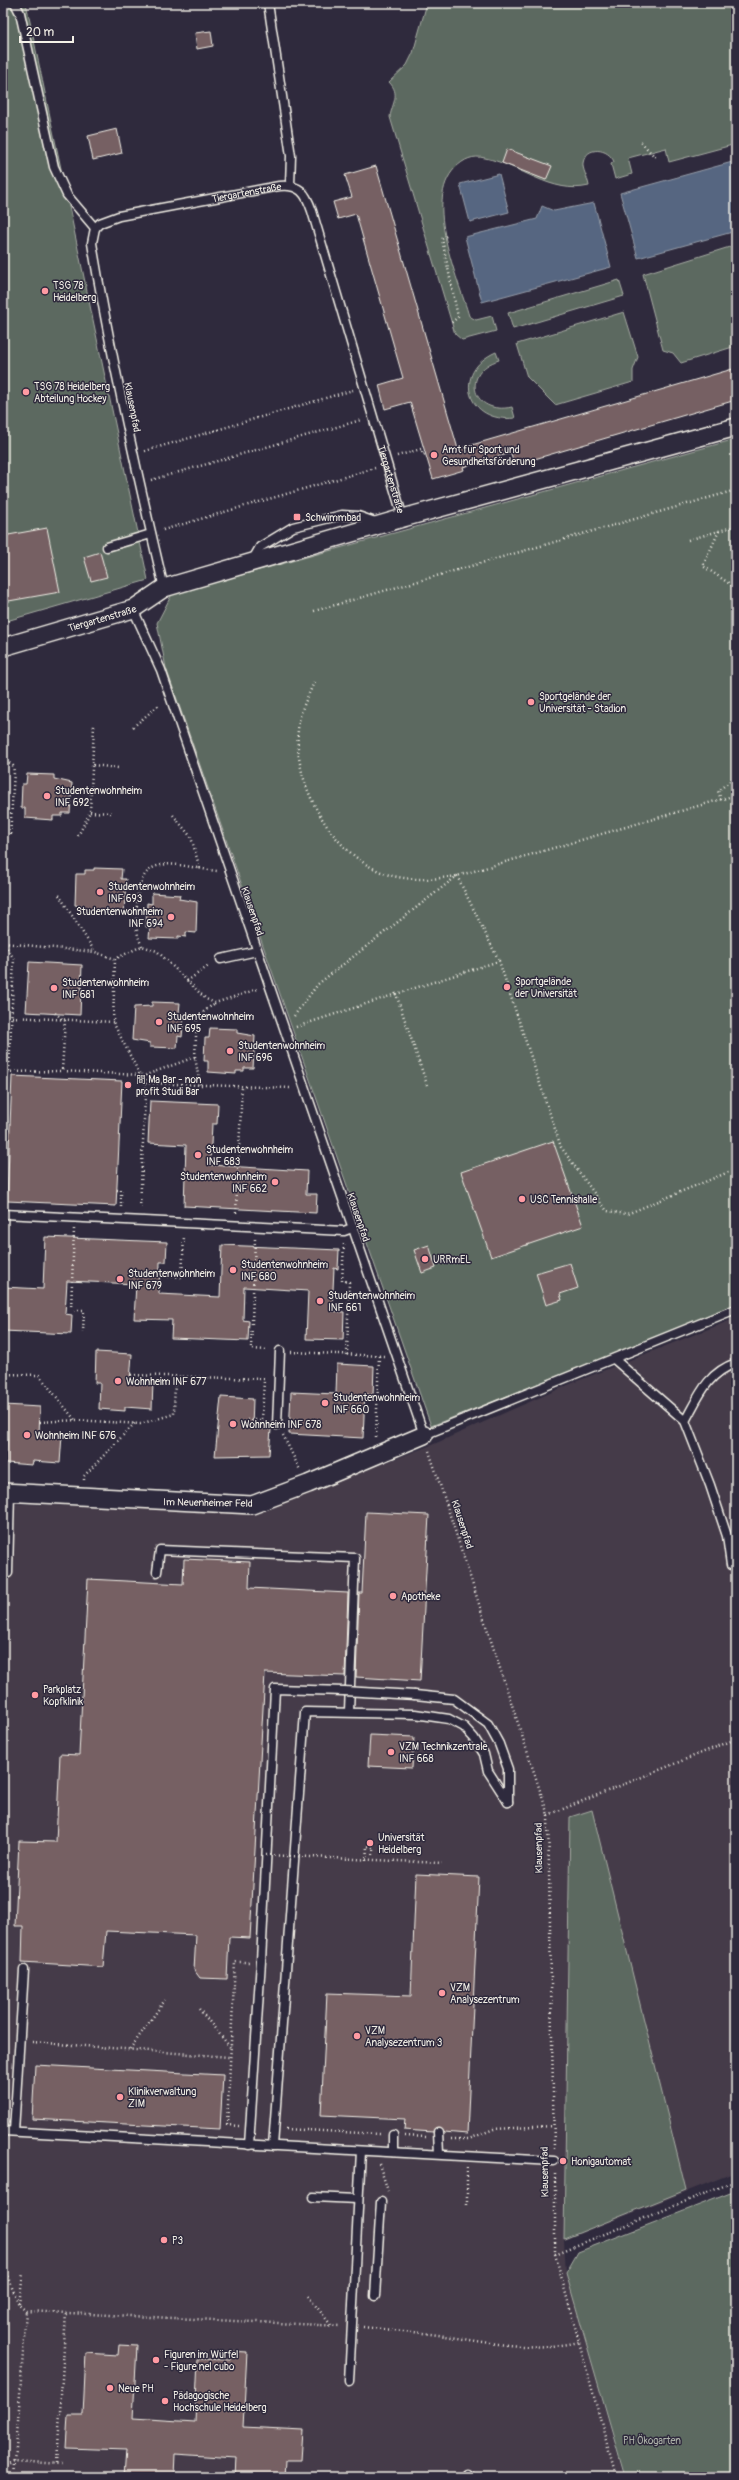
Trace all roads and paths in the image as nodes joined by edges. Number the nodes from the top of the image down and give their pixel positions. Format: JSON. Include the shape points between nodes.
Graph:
{"nodes":[{"id":1,"x":15,"y":3,"type":"edge"},
{"id":2,"x":268,"y":3,"type":"edge"},
{"id":3,"x":641,"y":142,"type":"dead end"},
{"id":4,"x":656,"y":158,"type":"dead end"},
{"id":5,"x":290,"y":185,"type":"junction"},
{"id":6,"x":94,"y":228,"type":"junction"},
{"id":7,"x":446,"y":236,"type":"dead end"},
{"id":8,"x":451,"y":323,"type":"dead end"},
{"id":9,"x":364,"y":388,"type":"junction"},
{"id":10,"x":371,"y":417,"type":"junction"},
{"id":11,"x":736,"y":427,"type":"edge"},
{"id":12,"x":132,"y":454,"type":"junction"},
{"id":13,"x":425,"y":454,"type":"dead end"},
{"id":14,"x":386,"y":462,"type":"junction"},
{"id":15,"x":139,"y":484,"type":"junction"},
{"id":16,"x":736,"y":490,"type":"edge"},
{"id":17,"x":403,"y":518,"type":"junction"},
{"id":18,"x":380,"y":524,"type":"junction"},
{"id":19,"x":736,"y":526,"type":"edge"},
{"id":20,"x":719,"y":531,"type":"junction"},
{"id":21,"x":151,"y":534,"type":"junction"},
{"id":22,"x":688,"y":540,"type":"dead end"},
{"id":23,"x":107,"y":547,"type":"dead end"},
{"id":24,"x":251,"y":564,"type":"junction"},
{"id":25,"x":164,"y":588,"type":"junction"},
{"id":26,"x":736,"y":588,"type":"edge"},
{"id":27,"x":133,"y":609,"type":"junction"},
{"id":28,"x":314,"y":611,"type":"dead end"},
{"id":29,"x":3,"y":647,"type":"edge"},
{"id":30,"x":314,"y":682,"type":"dead end"},
{"id":31,"x":171,"y":699,"type":"junction"},
{"id":32,"x":94,"y":724,"type":"dead end"},
{"id":33,"x":133,"y":727,"type":"dead end"},
{"id":34,"x":3,"y":758,"type":"edge"},
{"id":35,"x":93,"y":765,"type":"junction"},
{"id":36,"x":118,"y":768,"type":"dead end"},
{"id":37,"x":736,"y":776,"type":"edge"},
{"id":38,"x":736,"y":796,"type":"edge"},
{"id":39,"x":721,"y":800,"type":"junction"},
{"id":40,"x":90,"y":812,"type":"junction"},
{"id":41,"x":113,"y":813,"type":"dead end"},
{"id":42,"x":174,"y":815,"type":"dead end"},
{"id":43,"x":10,"y":836,"type":"dead end"},
{"id":44,"x":78,"y":836,"type":"dead end"},
{"id":45,"x":200,"y":870,"type":"junction"},
{"id":46,"x":229,"y":873,"type":"junction"},
{"id":47,"x":457,"y":876,"type":"junction"},
{"id":48,"x":59,"y":895,"type":"dead end"},
{"id":49,"x":4,"y":905,"type":"dead end"},
{"id":50,"x":4,"y":943,"type":"edge"},
{"id":51,"x":142,"y":946,"type":"junction"},
{"id":52,"x":257,"y":951,"type":"junction"},
{"id":53,"x":95,"y":952,"type":"junction"},
{"id":54,"x":115,"y":959,"type":"junction"},
{"id":55,"x":221,"y":959,"type":"joint"},
{"id":56,"x":499,"y":961,"type":"junction"},
{"id":57,"x":187,"y":981,"type":"junction"},
{"id":58,"x":269,"y":986,"type":"junction"},
{"id":59,"x":396,"y":994,"type":"junction"},
{"id":60,"x":215,"y":1003,"type":"junction"},
{"id":61,"x":55,"y":1014,"type":"dead end"},
{"id":62,"x":12,"y":1017,"type":"junction"},
{"id":63,"x":65,"y":1020,"type":"junction"},
{"id":64,"x":113,"y":1022,"type":"junction"},
{"id":65,"x":284,"y":1030,"type":"junction"},
{"id":66,"x":195,"y":1056,"type":"junction"},
{"id":67,"x":9,"y":1070,"type":"junction"},
{"id":68,"x":62,"y":1071,"type":"junction"},
{"id":69,"x":3,"y":1072,"type":"edge"},
{"id":70,"x":140,"y":1075,"type":"junction"},
{"id":71,"x":146,"y":1075,"type":"junction"},
{"id":72,"x":145,"y":1083,"type":"junction"},
{"id":73,"x":427,"y":1085,"type":"dead end"},
{"id":74,"x":200,"y":1086,"type":"junction"},
{"id":75,"x":242,"y":1087,"type":"junction"},
{"id":76,"x":304,"y":1087,"type":"junction"},
{"id":77,"x":736,"y":1169,"type":"edge"},
{"id":78,"x":117,"y":1190,"type":"dead end"},
{"id":79,"x":121,"y":1209,"type":"dead end"},
{"id":80,"x":3,"y":1214,"type":"edge"},
{"id":81,"x":75,"y":1218,"type":"junction"},
{"id":82,"x":139,"y":1221,"type":"junction"},
{"id":83,"x":185,"y":1223,"type":"junction"},
{"id":84,"x":236,"y":1225,"type":"junction"},
{"id":85,"x":256,"y":1226,"type":"junction"},
{"id":86,"x":348,"y":1229,"type":"junction"},
{"id":87,"x":160,"y":1276,"type":"dead end"},
{"id":88,"x":736,"y":1309,"type":"edge"},
{"id":89,"x":84,"y":1332,"type":"dead end"},
{"id":90,"x":280,"y":1351,"type":"junction"},
{"id":91,"x":347,"y":1354,"type":"junction"},
{"id":92,"x":396,"y":1354,"type":"junction"},
{"id":93,"x":379,"y":1356,"type":"junction"},
{"id":94,"x":614,"y":1359,"type":"junction"},
{"id":95,"x":736,"y":1363,"type":"edge"},
{"id":96,"x":3,"y":1374,"type":"edge"},
{"id":97,"x":131,"y":1375,"type":"dead end"},
{"id":98,"x":175,"y":1377,"type":"junction"},
{"id":99,"x":263,"y":1383,"type":"dead end"},
{"id":100,"x":76,"y":1420,"type":"junction"},
{"id":101,"x":247,"y":1420,"type":"dead end"},
{"id":102,"x":262,"y":1420,"type":"dead end"},
{"id":103,"x":685,"y":1421,"type":"junction"},
{"id":104,"x":40,"y":1422,"type":"dead end"},
{"id":105,"x":135,"y":1422,"type":"junction"},
{"id":106,"x":277,"y":1425,"type":"dead end"},
{"id":107,"x":424,"y":1435,"type":"junction"},
{"id":108,"x":375,"y":1456,"type":"junction"},
{"id":109,"x":7,"y":1492,"type":"edge"},
{"id":110,"x":81,"y":1495,"type":"junction"},
{"id":111,"x":731,"y":1565,"type":"dead end"},
{"id":112,"x":157,"y":1572,"type":"dead end"},
{"id":113,"x":8,"y":1573,"type":"dead end"},
{"id":114,"x":349,"y":1711,"type":"junction"},
{"id":115,"x":736,"y":1739,"type":"edge"},
{"id":116,"x":548,"y":1815,"type":"junction"},
{"id":117,"x":266,"y":1855,"type":"junction"},
{"id":118,"x":373,"y":1855,"type":"dead end"},
{"id":119,"x":366,"y":1861,"type":"junction"},
{"id":120,"x":442,"y":1862,"type":"dead end"},
{"id":121,"x":261,"y":1962,"type":"junction"},
{"id":122,"x":24,"y":1970,"type":"dead end"},
{"id":123,"x":165,"y":2000,"type":"dead end"},
{"id":124,"x":199,"y":2009,"type":"dead end"},
{"id":125,"x":19,"y":2042,"type":"junction"},
{"id":126,"x":230,"y":2047,"type":"junction"},
{"id":127,"x":130,"y":2049,"type":"junction"},
{"id":128,"x":229,"y":2057,"type":"junction"},
{"id":129,"x":227,"y":2125,"type":"dead end"},
{"id":130,"x":3,"y":2131,"type":"edge"},
{"id":131,"x":14,"y":2131,"type":"junction"},
{"id":132,"x":438,"y":2132,"type":"dead end"},
{"id":133,"x":393,"y":2135,"type":"dead end"},
{"id":134,"x":249,"y":2145,"type":"junction"},
{"id":135,"x":273,"y":2146,"type":"junction"},
{"id":136,"x":360,"y":2151,"type":"junction"},
{"id":137,"x":374,"y":2151,"type":"junction"},
{"id":138,"x":393,"y":2152,"type":"junction"},
{"id":139,"x":438,"y":2154,"type":"junction"},
{"id":140,"x":467,"y":2156,"type":"junction"},
{"id":141,"x":554,"y":2161,"type":"junction"},
{"id":142,"x":736,"y":2181,"type":"edge"},
{"id":143,"x":390,"y":2195,"type":"dead end"},
{"id":144,"x":313,"y":2197,"type":"dead end"},
{"id":145,"x":357,"y":2199,"type":"junction"},
{"id":146,"x":381,"y":2202,"type":"dead end"},
{"id":147,"x":467,"y":2206,"type":"dead end"},
{"id":148,"x":555,"y":2254,"type":"junction"},
{"id":149,"x":3,"y":2265,"type":"edge"},
{"id":150,"x":23,"y":2273,"type":"dead end"},
{"id":151,"x":308,"y":2296,"type":"dead end"},
{"id":152,"x":375,"y":2296,"type":"dead end"},
{"id":153,"x":19,"y":2305,"type":"junction"},
{"id":154,"x":26,"y":2311,"type":"junction"},
{"id":155,"x":66,"y":2312,"type":"junction"},
{"id":156,"x":332,"y":2325,"type":"junction"},
{"id":157,"x":351,"y":2326,"type":"junction"},
{"id":158,"x":579,"y":2342,"type":"junction"},
{"id":159,"x":349,"y":2381,"type":"dead end"},
{"id":160,"x":15,"y":2461,"type":"junction"},
{"id":161,"x":57,"y":2463,"type":"junction"},
{"id":162,"x":62,"y":2464,"type":"dead end"},
{"id":163,"x":3,"y":2467,"type":"edge"},
{"id":164,"x":14,"y":2477,"type":"edge"},
{"id":165,"x":616,"y":2477,"type":"edge"}],
"edges":[{"from":1,"to":6,"type":"lane","via":[[20,13],[58,178],[81,214]]},
{"from":2,"to":5,"type":"lane","via":[[291,156]]},
{"from":3,"to":4,"type":"path"},
{"from":5,"to":6,"type":"lane","name":"Tiergartenstraße","via":[[119,216]]},
{"from":5,"to":9,"type":"lane","name":"Tiergartenstraße","via":[[300,188],[307,197]]},
{"from":6,"to":12,"type":"lane","name":"Klausenpfad","via":[[92,243],[97,273]]},
{"from":7,"to":8,"type":"path","via":[[442,239],[458,317]]},
{"from":9,"to":10,"type":"lane","name":"Tiergartenstraße"},
{"from":9,"to":12,"type":"path"},
{"from":10,"to":14,"type":"lane","name":"Tiergartenstraße"},
{"from":10,"to":15,"type":"path"},
{"from":11,"to":17,"type":"street","name":"Tiergartenstraße"},
{"from":12,"to":15,"type":"lane","name":"Klausenpfad"},
{"from":13,"to":14,"type":"path","via":[[422,449]]},
{"from":14,"to":17,"type":"lane","name":"Tiergartenstraße"},
{"from":14,"to":21,"type":"path"},
{"from":15,"to":21,"type":"lane","name":"Klausenpfad"},
{"from":16,"to":28,"type":"path"},
{"from":17,"to":18,"type":"street","name":"Tiergartenstraße"},
{"from":18,"to":24,"type":"street","name":"Tiergartenstraße"},
{"from":18,"to":24,"type":"lane","via":[[358,516],[342,515],[293,527],[260,547]]},
{"from":19,"to":20,"type":"path"},
{"from":20,"to":22,"type":"path"},
{"from":20,"to":26,"type":"path","via":[[703,566]]},
{"from":21,"to":23,"type":"lane"},
{"from":21,"to":25,"type":"lane","name":"Klausenpfad"},
{"from":24,"to":25,"type":"street","name":"Tiergartenstraße"},
{"from":25,"to":27,"type":"street","name":"Tiergartenstraße"},
{"from":27,"to":29,"type":"street","name":"Tiergartenstraße"},
{"from":27,"to":31,"type":"lane","name":"Klausenpfad","via":[[161,670]]},
{"from":30,"to":47,"type":"path","via":[[299,722],[299,752],[308,793],[325,825],[348,849],[369,865],[393,876],[427,880]]},
{"from":31,"to":33,"type":"path","via":[[163,702]]},
{"from":31,"to":46,"type":"lane","name":"Klausenpfad"},
{"from":32,"to":35,"type":"path"},
{"from":34,"to":43,"type":"path","via":[[13,766],[14,772]]},
{"from":35,"to":36,"type":"path"},
{"from":35,"to":40,"type":"path"},
{"from":37,"to":39,"type":"path","via":[[718,791]]},
{"from":38,"to":39,"type":"path"},
{"from":39,"to":47,"type":"path"},
{"from":40,"to":41,"type":"path"},
{"from":40,"to":44,"type":"path"},
{"from":42,"to":45,"type":"path","via":[[191,837]]},
{"from":45,"to":46,"type":"path"},
{"from":45,"to":51,"type":"path","via":[[178,865],[158,865],[147,874],[138,886],[136,934]]},
{"from":46,"to":52,"type":"lane","name":"Klausenpfad"},
{"from":47,"to":56,"type":"path"},
{"from":47,"to":65,"type":"path","via":[[318,984]]},
{"from":48,"to":53,"type":"path"},
{"from":49,"to":50,"type":"path"},
{"from":50,"to":53,"type":"path"},
{"from":50,"to":62,"type":"path","via":[[14,959]]},
{"from":51,"to":54,"type":"path"},
{"from":51,"to":57,"type":"path","via":[[157,952]]},
{"from":52,"to":55,"type":"lane"},
{"from":52,"to":58,"type":"lane","name":"Klausenpfad"},
{"from":53,"to":54,"type":"path"},
{"from":54,"to":64,"type":"path"},
{"from":55,"to":57,"type":"path"},
{"from":56,"to":59,"type":"path"},
{"from":56,"to":77,"type":"path","via":[[561,1147],[607,1211],[627,1214]]},
{"from":57,"to":60,"type":"path","via":[[206,999]]},
{"from":58,"to":60,"type":"path"},
{"from":58,"to":65,"type":"lane","name":"Klausenpfad"},
{"from":59,"to":65,"type":"path"},
{"from":59,"to":73,"type":"path"},
{"from":60,"to":66,"type":"path","via":[[197,1017]]},
{"from":61,"to":63,"type":"path"},
{"from":62,"to":63,"type":"path"},
{"from":62,"to":67,"type":"path"},
{"from":63,"to":64,"type":"path"},
{"from":63,"to":68,"type":"path"},
{"from":64,"to":70,"type":"path"},
{"from":65,"to":76,"type":"lane","name":"Klausenpfad"},
{"from":66,"to":71,"type":"path"},
{"from":66,"to":74,"type":"path"},
{"from":67,"to":68,"type":"path"},
{"from":67,"to":69,"type":"path"},
{"from":68,"to":70,"type":"path"},
{"from":70,"to":71,"type":"path"},
{"from":71,"to":72,"type":"path"},
{"from":72,"to":74,"type":"path"},
{"from":72,"to":82,"type":"path"},
{"from":74,"to":75,"type":"path"},
{"from":75,"to":76,"type":"path"},
{"from":75,"to":84,"type":"path"},
{"from":76,"to":86,"type":"lane","name":"Klausenpfad"},
{"from":78,"to":79,"type":"path","via":[[122,1190]]},
{"from":80,"to":81,"type":"lane"},
{"from":81,"to":82,"type":"lane"},
{"from":81,"to":89,"type":"path","via":[[71,1310],[84,1310]]},
{"from":82,"to":83,"type":"lane"},
{"from":83,"to":84,"type":"lane"},
{"from":83,"to":87,"type":"path","via":[[182,1277]]},
{"from":84,"to":85,"type":"lane"},
{"from":85,"to":86,"type":"lane"},
{"from":85,"to":90,"type":"path","via":[[251,1348]]},
{"from":86,"to":91,"type":"path","via":[[342,1281],[349,1282]]},
{"from":86,"to":92,"type":"lane","name":"Klausenpfad"},
{"from":88,"to":94,"type":"lane"},
{"from":90,"to":91,"type":"path"},
{"from":90,"to":106,"type":"lane"},
{"from":91,"to":93,"type":"path"},
{"from":92,"to":93,"type":"path"},
{"from":92,"to":107,"type":"lane","name":"Klausenpfad"},
{"from":93,"to":108,"type":"path"},
{"from":94,"to":103,"type":"lane"},
{"from":94,"to":107,"type":"lane"},
{"from":95,"to":103,"type":"lane","via":[[713,1375]]},
{"from":96,"to":100,"type":"path","via":[[39,1375]]},
{"from":97,"to":98,"type":"path"},
{"from":98,"to":99,"type":"path","via":[[264,1379]]},
{"from":98,"to":105,"type":"path","via":[[174,1414],[140,1424]]},
{"from":100,"to":104,"type":"path"},
{"from":100,"to":105,"type":"path"},
{"from":101,"to":102,"type":"path"},
{"from":103,"to":111,"type":"lane","via":[[724,1529]]},
{"from":105,"to":110,"type":"path","via":[[84,1476]]},
{"from":107,"to":108,"type":"street","name":"Im Neuenheimer Feld"},
{"from":107,"to":116,"type":"path","name":"Klausenpfad"},
{"from":108,"to":110,"type":"street","name":"Im Neuenheimer Feld","via":[[252,1505]]},
{"from":109,"to":110,"type":"street","name":"Im Neuenheimer Feld"},
{"from":109,"to":113,"type":"lane"},
{"from":112,"to":114,"type":"lane","via":[[160,1550],[355,1558]]},
{"from":114,"to":117,"type":"lane","bridge":true,"via":[[415,1714],[449,1719],[464,1727],[484,1754],[488,1771],[508,1802],[508,1769],[499,1744],[488,1724],[454,1699],[275,1689]]},
{"from":114,"to":135,"type":"lane","via":[[305,1712]]},
{"from":115,"to":116,"type":"path"},
{"from":116,"to":141,"type":"path","name":"Klausenpfad"},
{"from":117,"to":119,"type":"path","bridge":true},
{"from":117,"to":121,"type":"lane"},
{"from":118,"to":119,"type":"path","via":[[373,1847],[367,1846]]},
{"from":119,"to":120,"type":"path","bridge":true},
{"from":121,"to":126,"type":"path","via":[[235,1962]]},
{"from":121,"to":134,"type":"lane"},
{"from":122,"to":125,"type":"lane"},
{"from":123,"to":127,"type":"path"},
{"from":124,"to":126,"type":"path"},
{"from":125,"to":127,"type":"path"},
{"from":125,"to":131,"type":"lane"},
{"from":126,"to":128,"type":"path"},
{"from":127,"to":128,"type":"path"},
{"from":128,"to":129,"type":"path"},
{"from":130,"to":131,"type":"lane"},
{"from":131,"to":134,"type":"lane"},
{"from":132,"to":139,"type":"lane"},
{"from":133,"to":138,"type":"lane"},
{"from":134,"to":135,"type":"lane"},
{"from":135,"to":136,"type":"lane"},
{"from":136,"to":137,"type":"lane"},
{"from":136,"to":145,"type":"lane"},
{"from":137,"to":138,"type":"lane"},
{"from":137,"to":143,"type":"path"},
{"from":138,"to":139,"type":"lane"},
{"from":139,"to":140,"type":"lane"},
{"from":140,"to":141,"type":"lane"},
{"from":140,"to":147,"type":"path"},
{"from":141,"to":148,"type":"path","name":"Klausenpfad"},
{"from":142,"to":148,"type":"path"},
{"from":144,"to":145,"type":"lane"},
{"from":145,"to":157,"type":"lane"},
{"from":146,"to":152,"type":"lane"},
{"from":148,"to":158,"type":"path","name":"Klausenpfad"},
{"from":149,"to":153,"type":"path"},
{"from":150,"to":153,"type":"path"},
{"from":151,"to":156,"type":"path"},
{"from":153,"to":154,"type":"path"},
{"from":154,"to":155,"type":"path"},
{"from":154,"to":160,"type":"path"},
{"from":155,"to":156,"type":"path"},
{"from":155,"to":161,"type":"path"},
{"from":156,"to":157,"type":"path"},
{"from":157,"to":158,"type":"path","via":[[413,2331],[520,2347]]},
{"from":157,"to":159,"type":"lane"},
{"from":158,"to":165,"type":"path","name":"Klausenpfad"},
{"from":160,"to":161,"type":"path"},
{"from":160,"to":163,"type":"path"},
{"from":160,"to":164,"type":"path"},
{"from":161,"to":162,"type":"path"}]}
